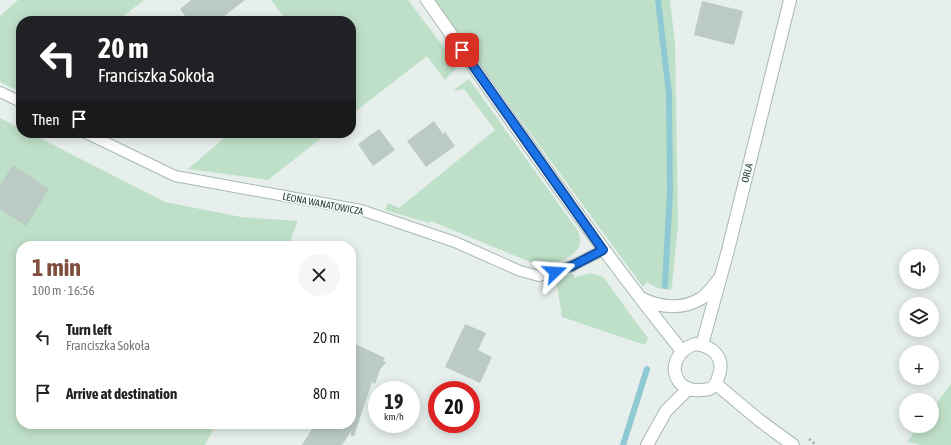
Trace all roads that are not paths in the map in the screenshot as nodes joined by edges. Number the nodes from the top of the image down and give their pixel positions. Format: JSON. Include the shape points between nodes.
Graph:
{"nodes":[{"id":1,"x":427,"y":0,"type":"edge"},
{"id":2,"x":790,"y":0,"type":"edge"},
{"id":3,"x":0,"y":92,"type":"edge"},
{"id":4,"x":16,"y":100,"type":"edge"},
{"id":5,"x":96,"y":138,"type":"edge"},
{"id":6,"x":603,"y":250,"type":"junction"},
{"id":7,"x":721,"y":277,"type":"junction"},
{"id":8,"x":638,"y":297,"type":"junction"},
{"id":9,"x":702,"y":345,"type":"junction"},
{"id":10,"x":682,"y":351,"type":"junction"},
{"id":11,"x":716,"y":384,"type":"junction"},
{"id":12,"x":688,"y":389,"type":"junction"},
{"id":13,"x":647,"y":445,"type":"edge"},
{"id":14,"x":793,"y":445,"type":"edge"}],
"edges":[{"from":1,"to":6,"type":"street"},
{"from":2,"to":7,"type":"street","name":"ORLA"},
{"from":3,"to":4,"type":"lane"},
{"from":5,"to":6,"type":"lane","name":"LEONA WANATOWICZA","via":[[175,176],[360,210],[455,242],[520,271],[538,276],[572,266]]},
{"from":6,"to":8,"type":"street"},
{"from":7,"to":8,"type":"street","via":[[703,298],[688,304],[674,307],[652,304]]},
{"from":7,"to":9,"type":"street","name":"ORLA"},
{"from":8,"to":10,"type":"street"},
{"from":9,"to":10,"type":"street","via":[[695,344]]},
{"from":9,"to":11,"type":"street","via":[[715,352],[719,359],[721,366]]},
{"from":10,"to":12,"type":"street","via":[[675,363],[675,370],[677,378]]},
{"from":11,"to":12,"type":"street","via":[[709,389]]},
{"from":11,"to":14,"type":"street"},
{"from":12,"to":13,"type":"street","via":[[666,411]]}]}
